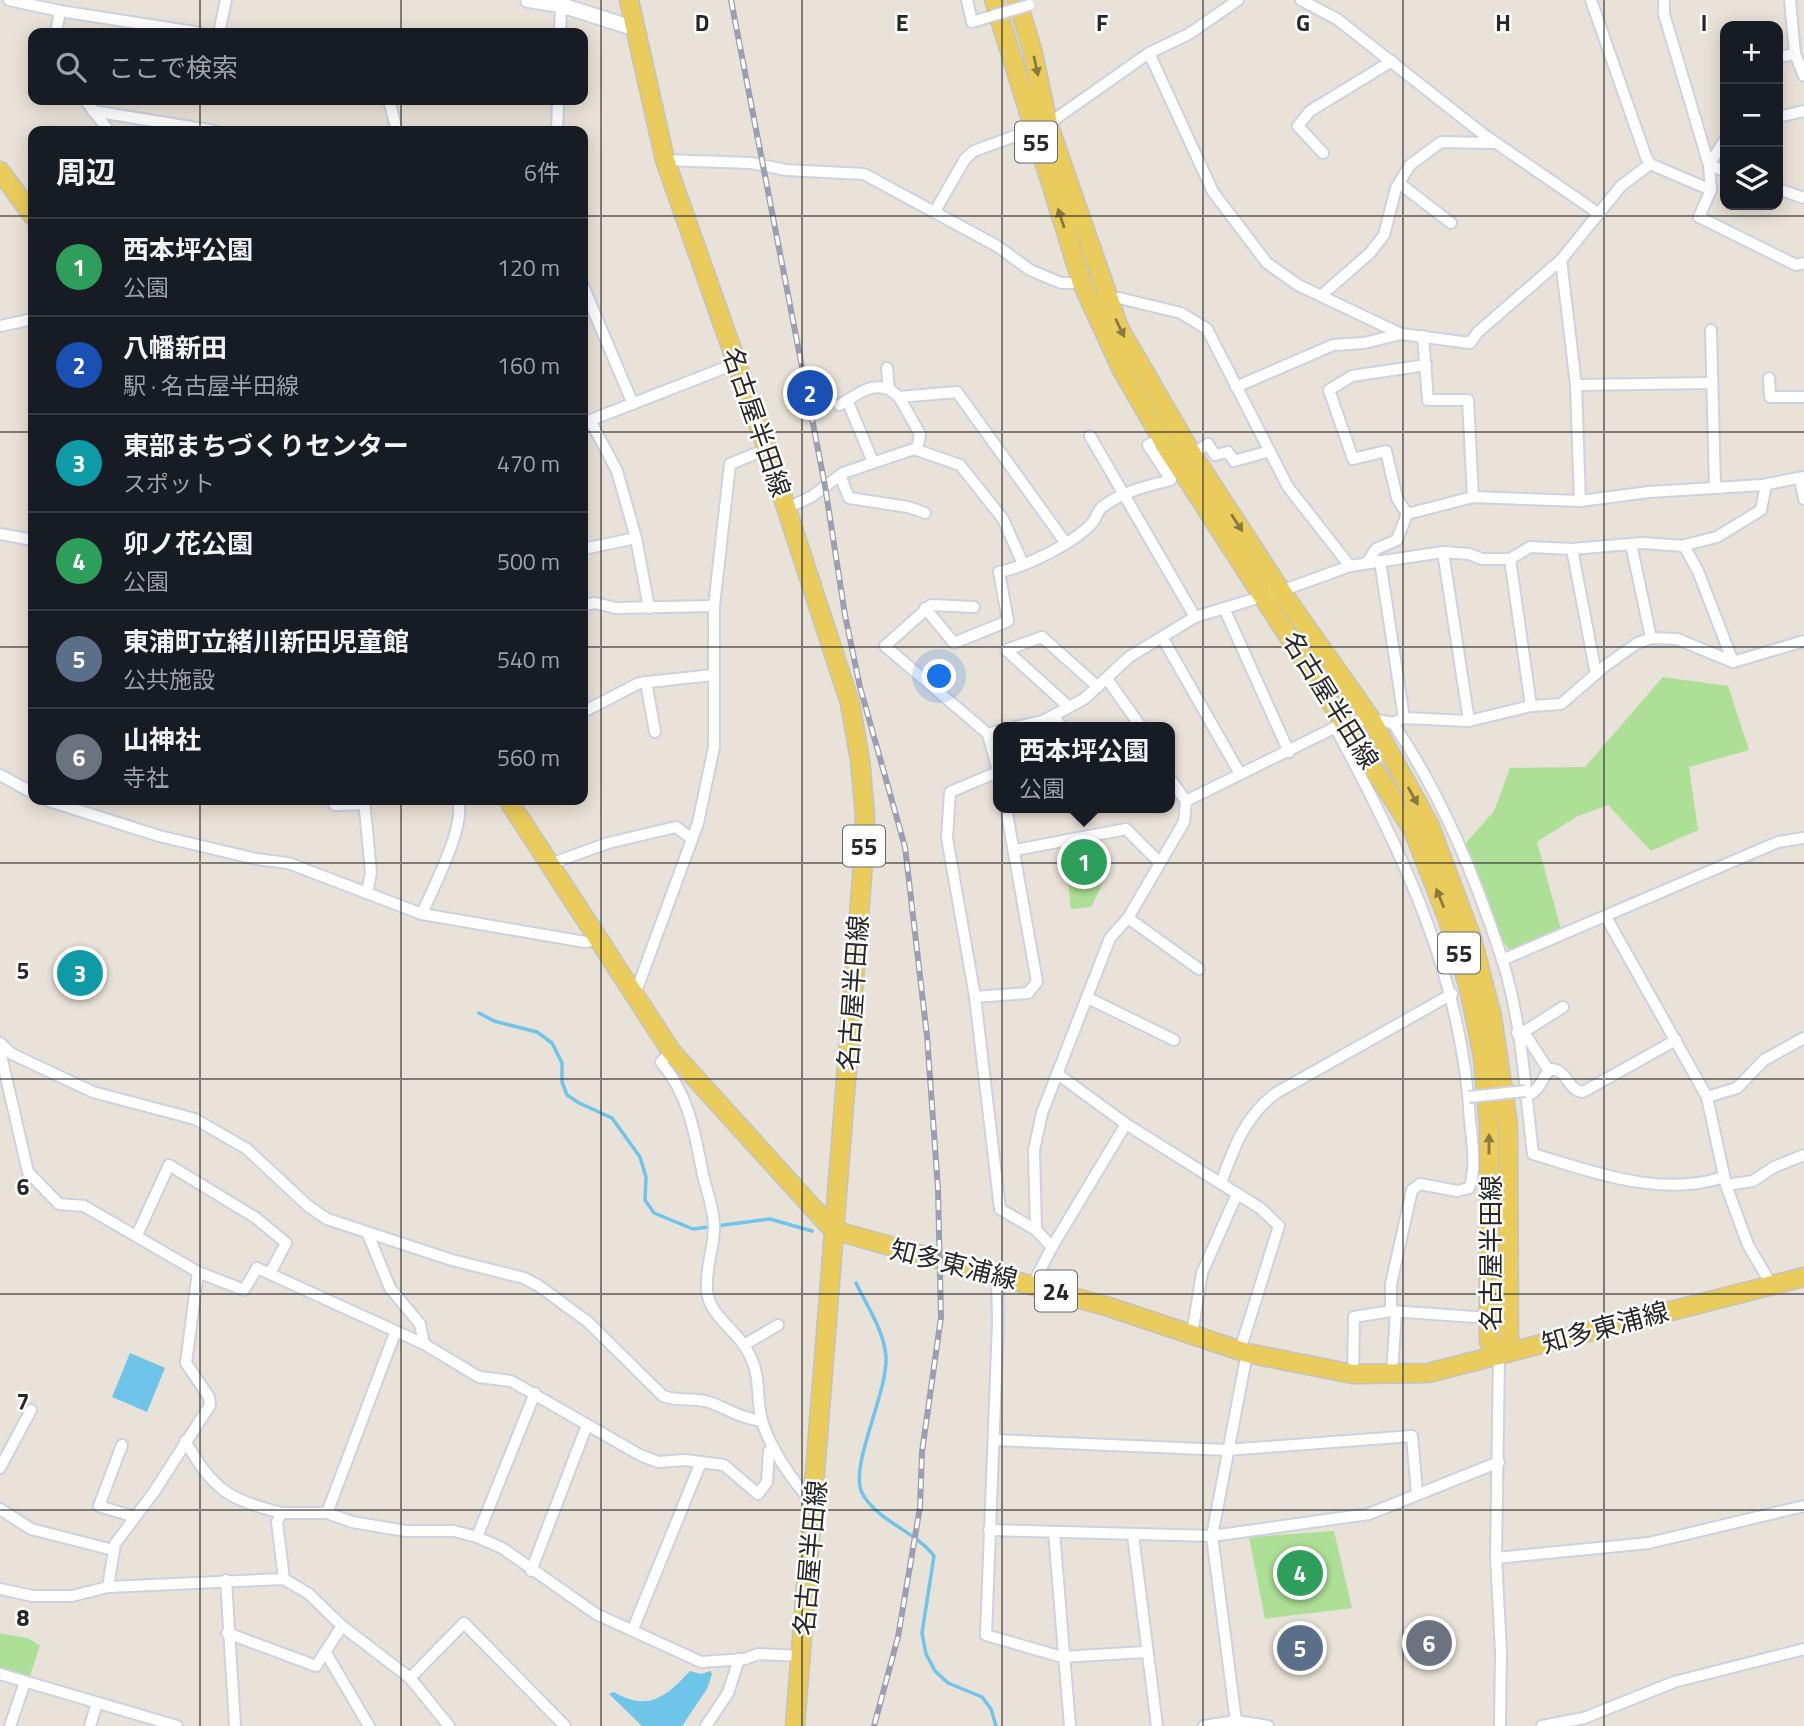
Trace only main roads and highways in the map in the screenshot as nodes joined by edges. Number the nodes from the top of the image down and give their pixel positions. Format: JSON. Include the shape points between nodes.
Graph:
{"nodes":[{"id":1,"x":629,"y":0,"type":"edge"},
{"id":2,"x":1028,"y":2,"type":"edge"},
{"id":3,"x":993,"y":8,"type":"edge"},
{"id":4,"x":1040,"y":128,"type":"junction"},
{"id":5,"x":0,"y":171,"type":"edge"},
{"id":6,"x":28,"y":209,"type":"edge"},
{"id":7,"x":1273,"y":594,"type":"junction"},
{"id":8,"x":511,"y":805,"type":"edge"},
{"id":9,"x":833,"y":1230,"type":"junction"},
{"id":10,"x":1804,"y":1278,"type":"edge"},
{"id":11,"x":1499,"y":1355,"type":"junction"},
{"id":12,"x":795,"y":1726,"type":"edge"}],
"edges":[{"from":1,"to":9,"type":"main road","name":"名古屋半田線","number":"55","via":[[666,160],[787,508],[850,704],[860,760],[865,815]]},
{"from":2,"to":4,"type":"main road","name":"名古屋半田線","number":"55","one_way":true},
{"from":3,"to":4,"type":"main road","name":"名古屋半田線","number":"55"},
{"from":4,"to":7,"type":"main road","name":"名古屋半田線","number":"55","one_way":true,"via":[[1136,362]]},
{"from":7,"to":4,"type":"main road","name":"名古屋半田線","number":"55","one_way":true,"via":[[1161,438],[1122,370],[1082,283]]},
{"from":5,"to":6,"type":"main road"},
{"from":11,"to":7,"type":"main road","name":"名古屋半田線","number":"55","one_way":true,"via":[[1489,1342],[1489,1125],[1483,1058],[1469,988],[1413,830],[1340,725]]},
{"from":7,"to":11,"type":"main road","name":"名古屋半田線","number":"55","one_way":true,"via":[[1371,719],[1429,824],[1472,939],[1492,1017],[1508,1125],[1509,1341]]},
{"from":8,"to":9,"type":"main road","via":[[671,1051]]},
{"from":9,"to":11,"type":"main road","name":"知多東浦線","number":"24","via":[[1033,1284],[1244,1351],[1353,1374],[1428,1373]]},
{"from":9,"to":12,"type":"main road","name":"名古屋半田線","number":"55"},
{"from":10,"to":11,"type":"main road","name":"知多東浦線","number":"24"}]}
